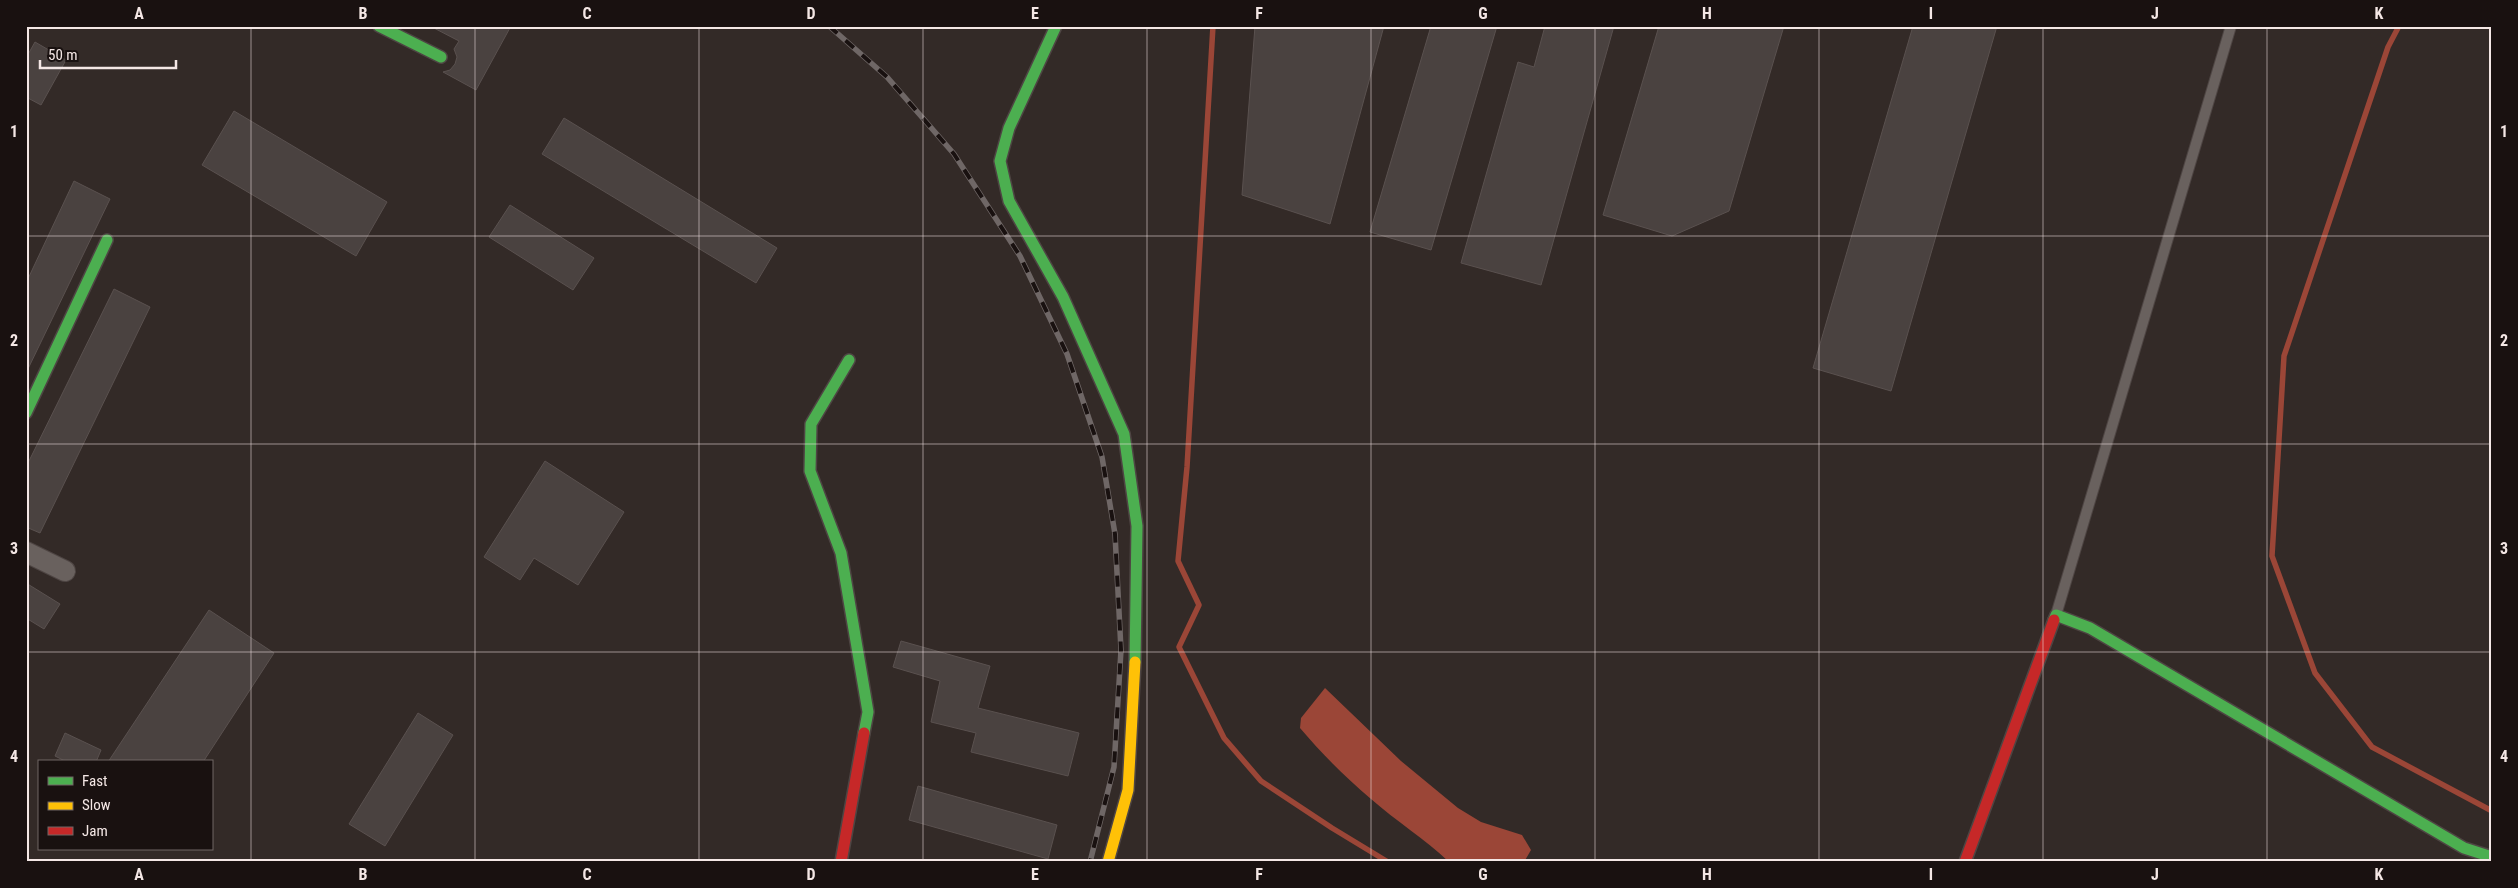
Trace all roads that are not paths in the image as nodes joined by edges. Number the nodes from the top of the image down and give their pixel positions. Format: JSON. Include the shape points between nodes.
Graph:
{"nodes":[{"id":1,"x":379,"y":26,"type":"edge"},
{"id":2,"x":1056,"y":26,"type":"edge"},
{"id":3,"x":2232,"y":26,"type":"edge"},
{"id":4,"x":441,"y":57,"type":"dead end"},
{"id":5,"x":107,"y":240,"type":"dead end"},
{"id":6,"x":849,"y":360,"type":"dead end"},
{"id":7,"x":26,"y":413,"type":"edge"},
{"id":8,"x":26,"y":552,"type":"edge"},
{"id":9,"x":65,"y":571,"type":"dead end"},
{"id":10,"x":2056,"y":615,"type":"junction"},
{"id":11,"x":2492,"y":857,"type":"edge"},
{"id":12,"x":842,"y":862,"type":"edge"},
{"id":13,"x":1108,"y":862,"type":"edge"},
{"id":14,"x":1965,"y":862,"type":"edge"}],
"edges":[{"from":1,"to":4,"type":"street"},
{"from":2,"to":13,"type":"street","via":[[1009,128],[1000,161],[1009,200],[1063,297],[1124,434],[1137,526],[1135,659],[1128,790]]},
{"from":3,"to":10,"type":"lane"},
{"from":5,"to":7,"type":"street"},
{"from":6,"to":12,"type":"street","via":[[811,424],[810,471],[841,553],[868,712]]},
{"from":8,"to":9,"type":"street"},
{"from":10,"to":11,"type":"street","via":[[2090,628],[2464,848]]},
{"from":10,"to":14,"type":"street"}]}
